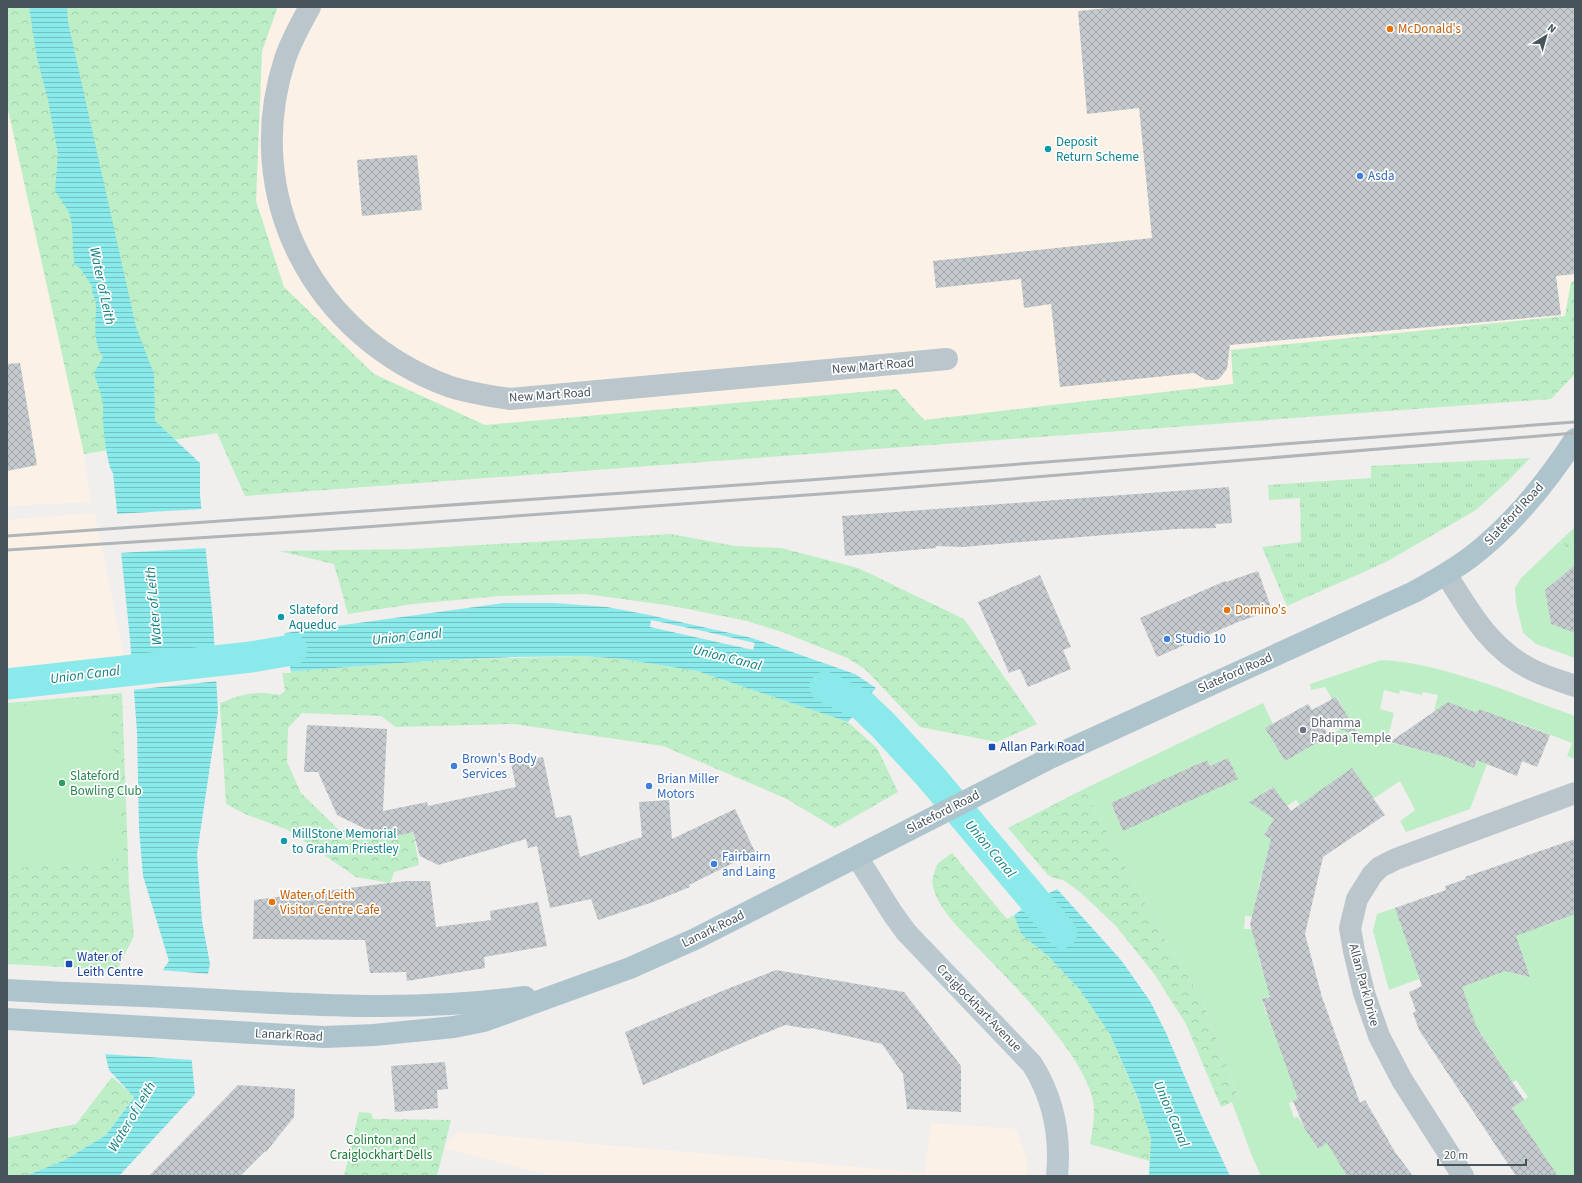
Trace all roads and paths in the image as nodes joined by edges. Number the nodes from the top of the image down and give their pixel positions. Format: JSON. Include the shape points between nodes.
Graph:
{"nodes":[{"id":1,"x":310,"y":7,"type":"edge"},
{"id":2,"x":947,"y":359,"type":"dead end"},
{"id":3,"x":1575,"y":439,"type":"edge"},
{"id":4,"x":1446,"y":574,"type":"junction"},
{"id":5,"x":1575,"y":686,"type":"edge"},
{"id":6,"x":1575,"y":793,"type":"edge"},
{"id":7,"x":857,"y":857,"type":"junction"},
{"id":8,"x":7,"y":990,"type":"edge"},
{"id":9,"x":565,"y":991,"type":"junction"},
{"id":10,"x":7,"y":1019,"type":"edge"},
{"id":11,"x":1057,"y":1176,"type":"edge"},
{"id":12,"x":1463,"y":1176,"type":"edge"}],
"edges":[{"from":1,"to":2,"type":"street","name":"New Mart Road","via":[[285,59],[273,124],[273,160],[283,220],[296,251],[314,283],[338,311],[368,341],[419,374],[449,386],[510,399]]},
{"from":3,"to":4,"type":"main road","name":"Slateford Road","via":[[1540,486],[1504,527],[1472,556]]},
{"from":4,"to":5,"type":"street","via":[[1477,623],[1503,650],[1537,672]]},
{"from":4,"to":7,"type":"main road","name":"Slateford Road","via":[[1402,598],[1050,758]]},
{"from":6,"to":12,"type":"street","name":"Allan Park Drive","via":[[1411,852],[1380,866],[1357,899],[1350,928],[1364,993],[1379,1036],[1402,1080]]},
{"from":7,"to":9,"type":"main road","name":"Lanark Road","via":[[694,939],[630,968]]},
{"from":7,"to":11,"type":"street","name":"Craiglockhart Avenue","via":[[906,932],[1032,1064],[1053,1110],[1058,1135]]},
{"from":8,"to":9,"type":"main road","name":"Lanark Road","via":[[404,1007],[456,1004]]},
{"from":9,"to":10,"type":"main road","name":"Lanark Road","via":[[484,1021],[440,1029],[374,1035],[324,1037]]}]}
